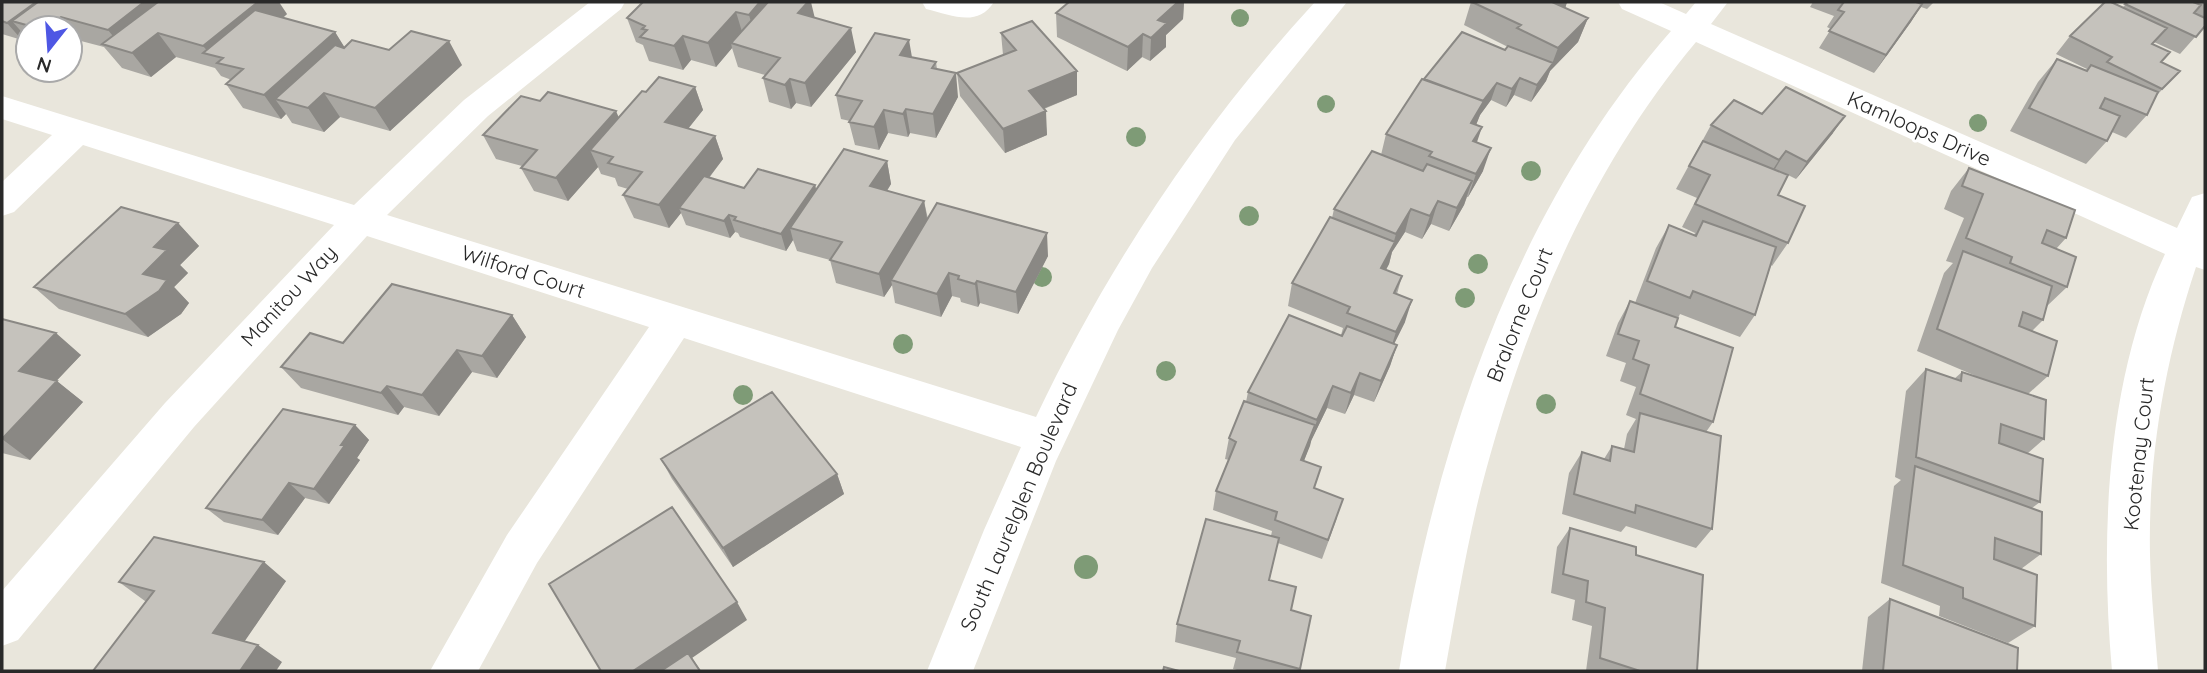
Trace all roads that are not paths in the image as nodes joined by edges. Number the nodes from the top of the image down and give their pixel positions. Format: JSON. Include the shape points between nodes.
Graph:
{"nodes":[{"id":1,"x":610,"y":2,"type":"edge"},
{"id":2,"x":937,"y":2,"type":"edge"},
{"id":3,"x":1332,"y":2,"type":"edge"},
{"id":4,"x":1633,"y":2,"type":"edge"},
{"id":5,"x":974,"y":6,"type":"edge"},
{"id":6,"x":1701,"y":14,"type":"edge"},
{"id":7,"x":2,"y":107,"type":"edge"},
{"id":8,"x":77,"y":131,"type":"junction"},
{"id":9,"x":2,"y":203,"type":"edge"},
{"id":10,"x":2205,"y":206,"type":"edge"},
{"id":11,"x":360,"y":220,"type":"junction"},
{"id":12,"x":2195,"y":251,"type":"edge"},
{"id":13,"x":675,"y":320,"type":"junction"},
{"id":14,"x":1045,"y":437,"type":"junction"},
{"id":15,"x":2,"y":625,"type":"edge"},
{"id":16,"x":453,"y":671,"type":"edge"},
{"id":17,"x":950,"y":671,"type":"edge"},
{"id":18,"x":1422,"y":671,"type":"edge"},
{"id":19,"x":2135,"y":671,"type":"edge"}],
"edges":[{"from":1,"to":11,"type":"street","name":"Manitou Way","via":[[456,125]]},
{"from":2,"to":5,"type":"street"},
{"from":3,"to":14,"type":"street","name":"South Laurelglen Boulevard","via":[[1222,133],[1166,215],[1109,310]]},
{"from":4,"to":6,"type":"street","name":"Kamloops Drive"},
{"from":6,"to":12,"type":"street","name":"Kamloops Drive"},
{"from":6,"to":18,"type":"street","name":"Bralorne Court","via":[[1633,99],[1579,183],[1530,283],[1495,370],[1464,471],[1436,587]]},
{"from":7,"to":8,"type":"street","name":"Wilford Court"},
{"from":8,"to":9,"type":"street"},
{"from":8,"to":11,"type":"street","name":"Wilford Court"},
{"from":10,"to":12,"type":"street","name":"Kootenay Court"},
{"from":11,"to":13,"type":"street","name":"Wilford Court"},
{"from":11,"to":15,"type":"street","name":"Manitou Way","via":[[213,376]]},
{"from":12,"to":19,"type":"street","name":"Kootenay Court","via":[[2158,321],[2139,408],[2129,510]]},
{"from":13,"to":14,"type":"street","name":"Wilford Court"},
{"from":13,"to":16,"type":"street","via":[[522,550]]},
{"from":14,"to":17,"type":"street","name":"South Laurelglen Boulevard","via":[[987,569]]}]}
